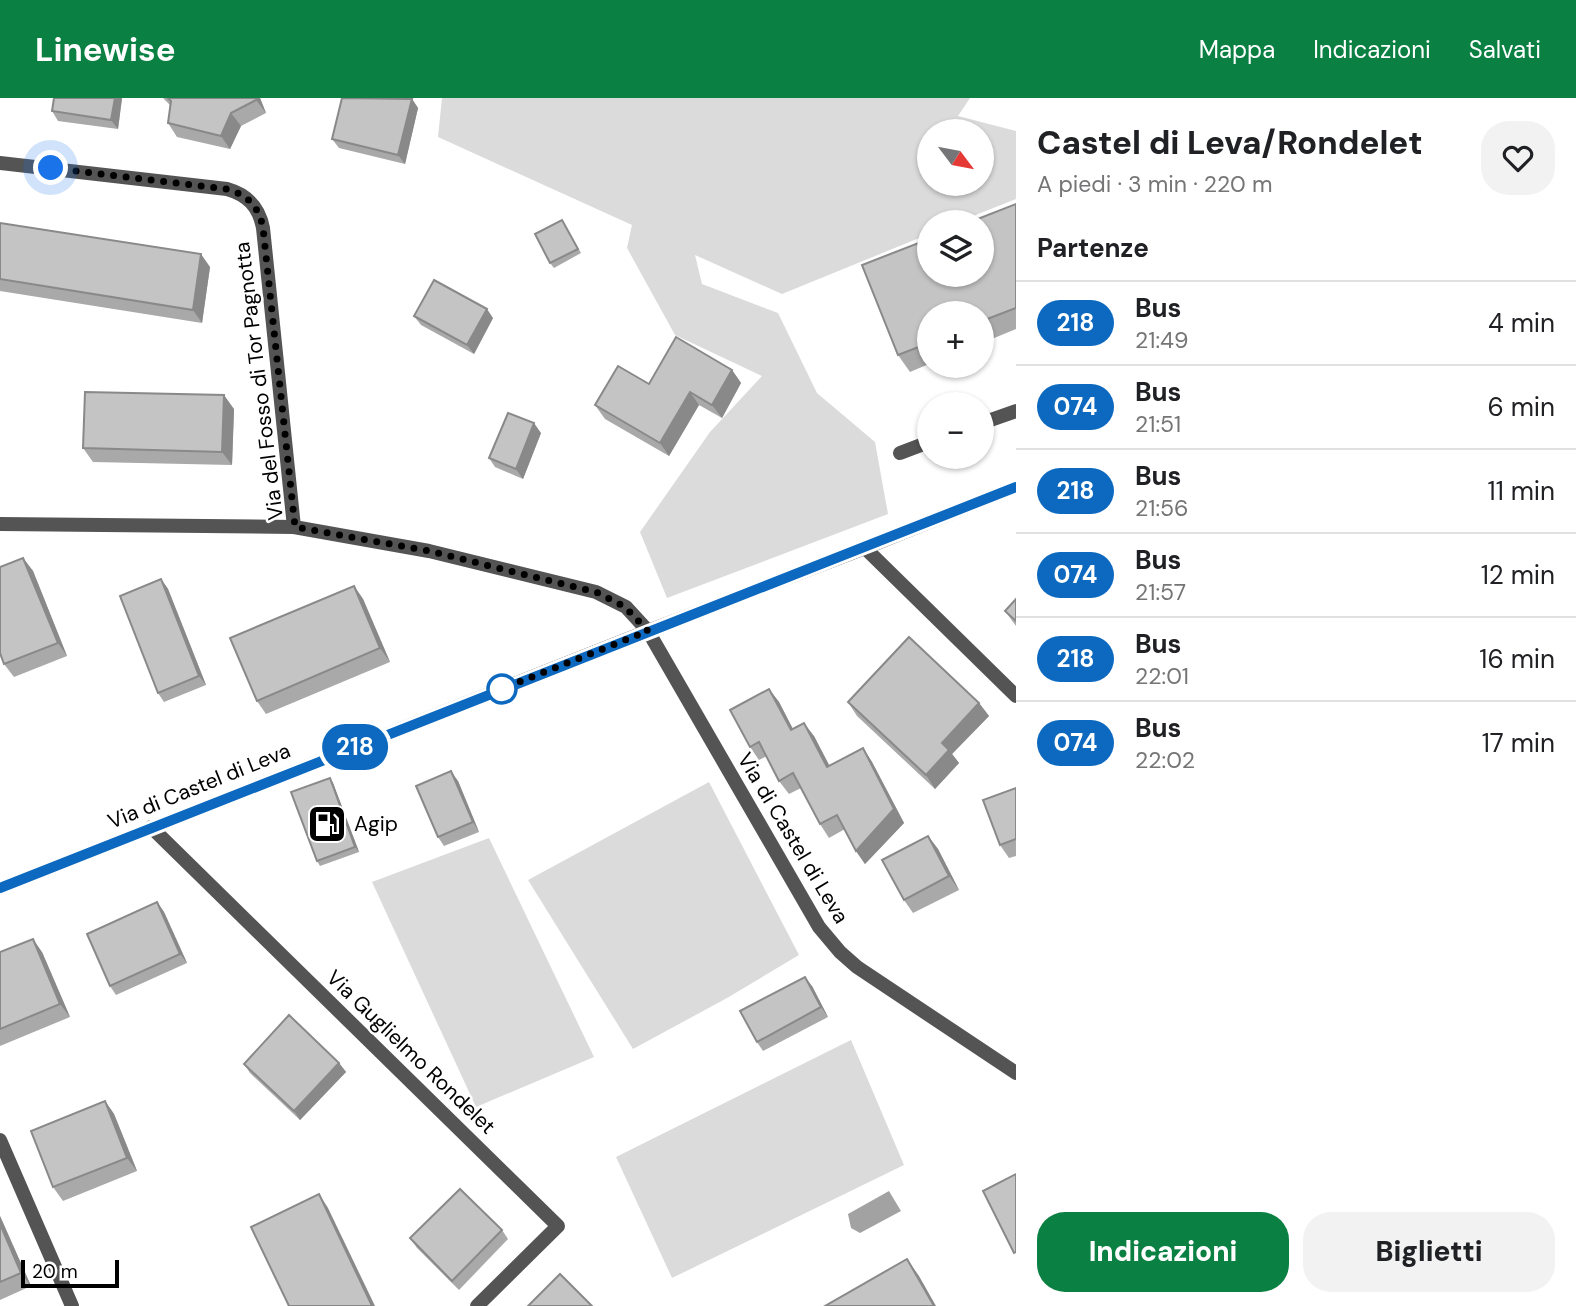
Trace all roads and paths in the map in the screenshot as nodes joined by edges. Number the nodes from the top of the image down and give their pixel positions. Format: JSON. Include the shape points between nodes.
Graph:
{"nodes":[{"id":1,"x":0,"y":163,"type":"edge"},
{"id":2,"x":1016,"y":412,"type":"edge"},
{"id":3,"x":994,"y":419,"type":"edge"},
{"id":4,"x":917,"y":447,"type":"edge"},
{"id":5,"x":900,"y":453,"type":"dead end"},
{"id":6,"x":1016,"y":487,"type":"edge"},
{"id":7,"x":0,"y":524,"type":"edge"},
{"id":8,"x":295,"y":527,"type":"junction"},
{"id":9,"x":864,"y":548,"type":"junction"},
{"id":10,"x":648,"y":631,"type":"junction"},
{"id":11,"x":1016,"y":696,"type":"edge"},
{"id":12,"x":152,"y":827,"type":"junction"},
{"id":13,"x":0,"y":888,"type":"edge"},
{"id":14,"x":1016,"y":1073,"type":"edge"},
{"id":15,"x":0,"y":1140,"type":"edge"},
{"id":16,"x":72,"y":1306,"type":"edge"},
{"id":17,"x":477,"y":1306,"type":"edge"}],
"edges":[{"from":1,"to":8,"type":"street","name":"Via del Fosso di Tor Pagnotta","via":[[227,189],[253,203],[263,228]]},
{"from":2,"to":3,"type":"street"},
{"from":4,"to":5,"type":"street"},
{"from":6,"to":9,"type":"street","name":"Via di Castel di Leva"},
{"from":7,"to":8,"type":"street"},
{"from":8,"to":10,"type":"street","name":"Via del Fosso di Tor Pagnotta","via":[[429,551],[596,592],[625,607]]},
{"from":9,"to":10,"type":"street","name":"Via di Castel di Leva"},
{"from":9,"to":11,"type":"street"},
{"from":10,"to":12,"type":"street","name":"Via di Castel di Leva"},
{"from":10,"to":14,"type":"street","name":"Via di Castel di Leva","via":[[832,944],[865,974]]},
{"from":12,"to":13,"type":"street","name":"Via di Castel di Leva"},
{"from":12,"to":17,"type":"street","name":"Via Guglielmo Rondelet","via":[[558,1226]]},
{"from":15,"to":16,"type":"street"}]}
